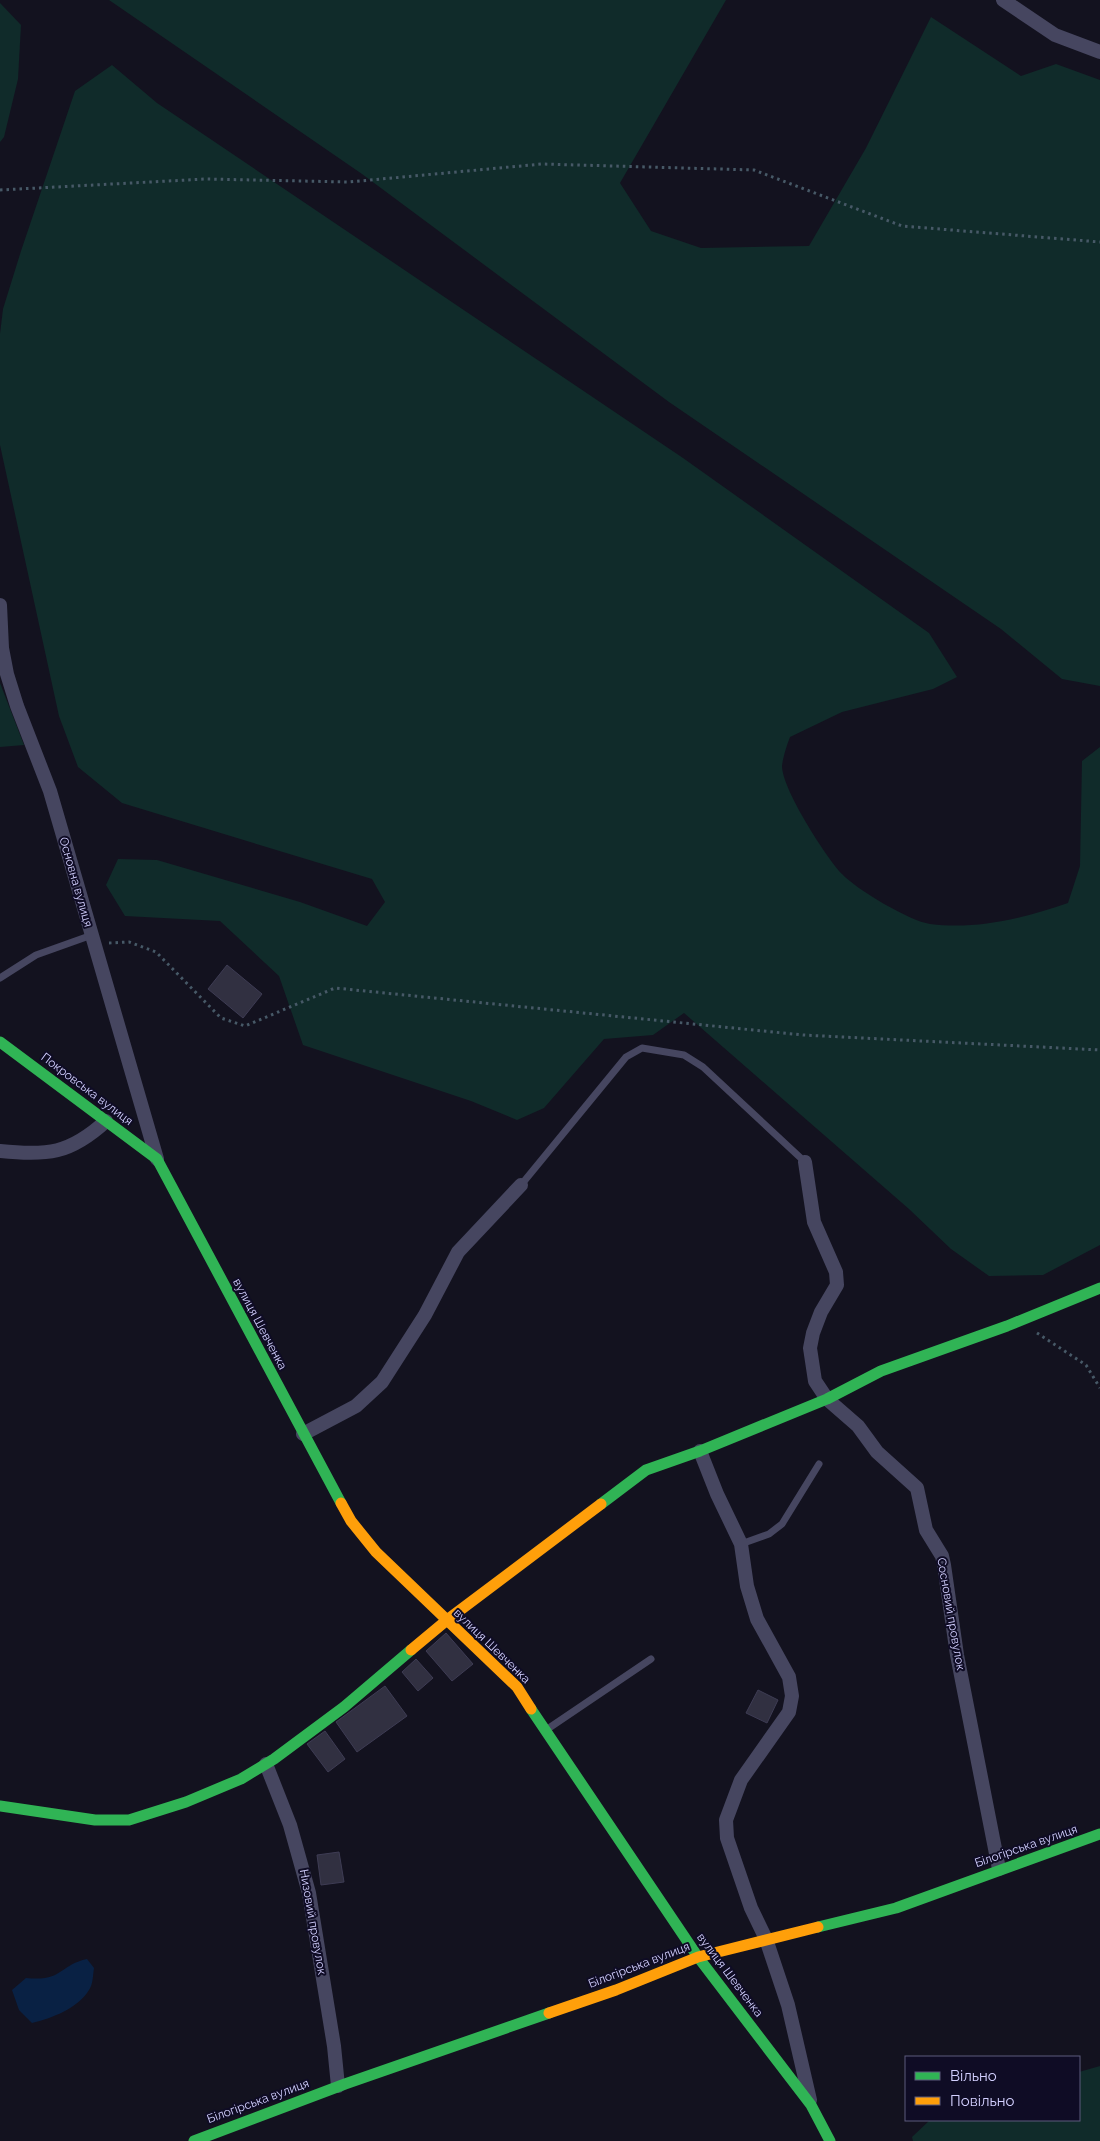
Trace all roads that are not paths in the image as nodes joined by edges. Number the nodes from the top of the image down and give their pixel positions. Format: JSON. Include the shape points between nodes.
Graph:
{"nodes":[{"id":1,"x":1003,"y":0,"type":"edge"},
{"id":2,"x":1100,"y":52,"type":"edge"},
{"id":3,"x":0,"y":605,"type":"edge"},
{"id":4,"x":93,"y":940,"type":"junction"},
{"id":5,"x":0,"y":978,"type":"edge"},
{"id":6,"x":0,"y":1042,"type":"edge"},
{"id":7,"x":106,"y":1121,"type":"junction"},
{"id":8,"x":0,"y":1151,"type":"edge"},
{"id":9,"x":158,"y":1159,"type":"junction"},
{"id":10,"x":805,"y":1162,"type":"joint"},
{"id":11,"x":521,"y":1185,"type":"joint"},
{"id":12,"x":1100,"y":1288,"type":"edge"},
{"id":13,"x":827,"y":1399,"type":"junction"},
{"id":14,"x":303,"y":1434,"type":"junction"},
{"id":15,"x":700,"y":1451,"type":"junction"},
{"id":16,"x":820,"y":1464,"type":"dead end"},
{"id":17,"x":740,"y":1544,"type":"junction"},
{"id":18,"x":447,"y":1620,"type":"junction"},
{"id":19,"x":651,"y":1659,"type":"dead end"},
{"id":20,"x":546,"y":1730,"type":"junction"},
{"id":21,"x":266,"y":1764,"type":"junction"},
{"id":22,"x":0,"y":1806,"type":"edge"},
{"id":23,"x":1100,"y":1834,"type":"edge"},
{"id":24,"x":999,"y":1869,"type":"junction"},
{"id":25,"x":766,"y":1939,"type":"junction"},
{"id":26,"x":698,"y":1957,"type":"junction"},
{"id":27,"x":338,"y":2086,"type":"junction"},
{"id":28,"x":811,"y":2105,"type":"junction"},
{"id":29,"x":194,"y":2141,"type":"edge"},
{"id":30,"x":830,"y":2141,"type":"edge"}],
"edges":[{"from":1,"to":2,"type":"street","via":[[1054,35]]},
{"from":3,"to":4,"type":"street","name":"Основна вулиця","via":[[7,674],[50,791]]},
{"from":4,"to":5,"type":"lane","via":[[36,955]]},
{"from":4,"to":9,"type":"street","name":"Основна вулиця"},
{"from":6,"to":7,"type":"street","name":"Покровська вулиця"},
{"from":7,"to":8,"type":"street","via":[[89,1136],[55,1153],[33,1155]]},
{"from":7,"to":9,"type":"street","name":"Покровська вулиця"},
{"from":9,"to":14,"type":"street","name":"вулиця Шевченка"},
{"from":10,"to":11,"type":"lane","via":[[703,1067],[684,1055],[642,1048],[626,1057]]},
{"from":10,"to":13,"type":"street","name":"Сосновий провулок","via":[[814,1222],[836,1272],[837,1285],[821,1312],[810,1348],[815,1381]]},
{"from":11,"to":14,"type":"street","via":[[458,1252],[425,1315],[382,1382],[356,1406]]},
{"from":12,"to":13,"type":"street","via":[[881,1371]]},
{"from":13,"to":15,"type":"street"},
{"from":13,"to":24,"type":"street","name":"Сосновий провулок","via":[[858,1426],[878,1452],[917,1488],[926,1530],[942,1556],[957,1655]]},
{"from":14,"to":18,"type":"street","name":"вулиця Шевченка","via":[[351,1521],[376,1552]]},
{"from":15,"to":17,"type":"street"},
{"from":15,"to":18,"type":"street","via":[[646,1470]]},
{"from":16,"to":17,"type":"lane","via":[[782,1524],[769,1534]]},
{"from":17,"to":25,"type":"street","via":[[747,1586],[758,1619],[789,1677],[792,1696],[789,1712],[741,1780],[726,1820],[727,1838],[751,1908]]},
{"from":18,"to":20,"type":"street","name":"вулиця Шевченка","via":[[517,1687]]},
{"from":18,"to":21,"type":"street","via":[[344,1707]]},
{"from":19,"to":20,"type":"lane"},
{"from":20,"to":26,"type":"street","name":"вулиця Шевченка"},
{"from":21,"to":22,"type":"street","via":[[195,1798],[129,1820],[95,1820]]},
{"from":21,"to":27,"type":"street","name":"Низовий провулок","via":[[290,1825],[309,1894]]},
{"from":23,"to":24,"type":"street","name":"Білогірська вулиця"},
{"from":24,"to":25,"type":"street","name":"Білогірська вулиця","via":[[896,1908]]},
{"from":25,"to":26,"type":"street","name":"Білогірська вулиця"},
{"from":25,"to":28,"type":"street","via":[[788,2005]]},
{"from":26,"to":27,"type":"street","name":"Білогірська вулиця","via":[[616,1990]]},
{"from":26,"to":28,"type":"street","name":"вулиця Шевченка"},
{"from":27,"to":29,"type":"street","name":"Білогірська вулиця"},
{"from":28,"to":30,"type":"street","name":"вулиця Шевченка"}]}
